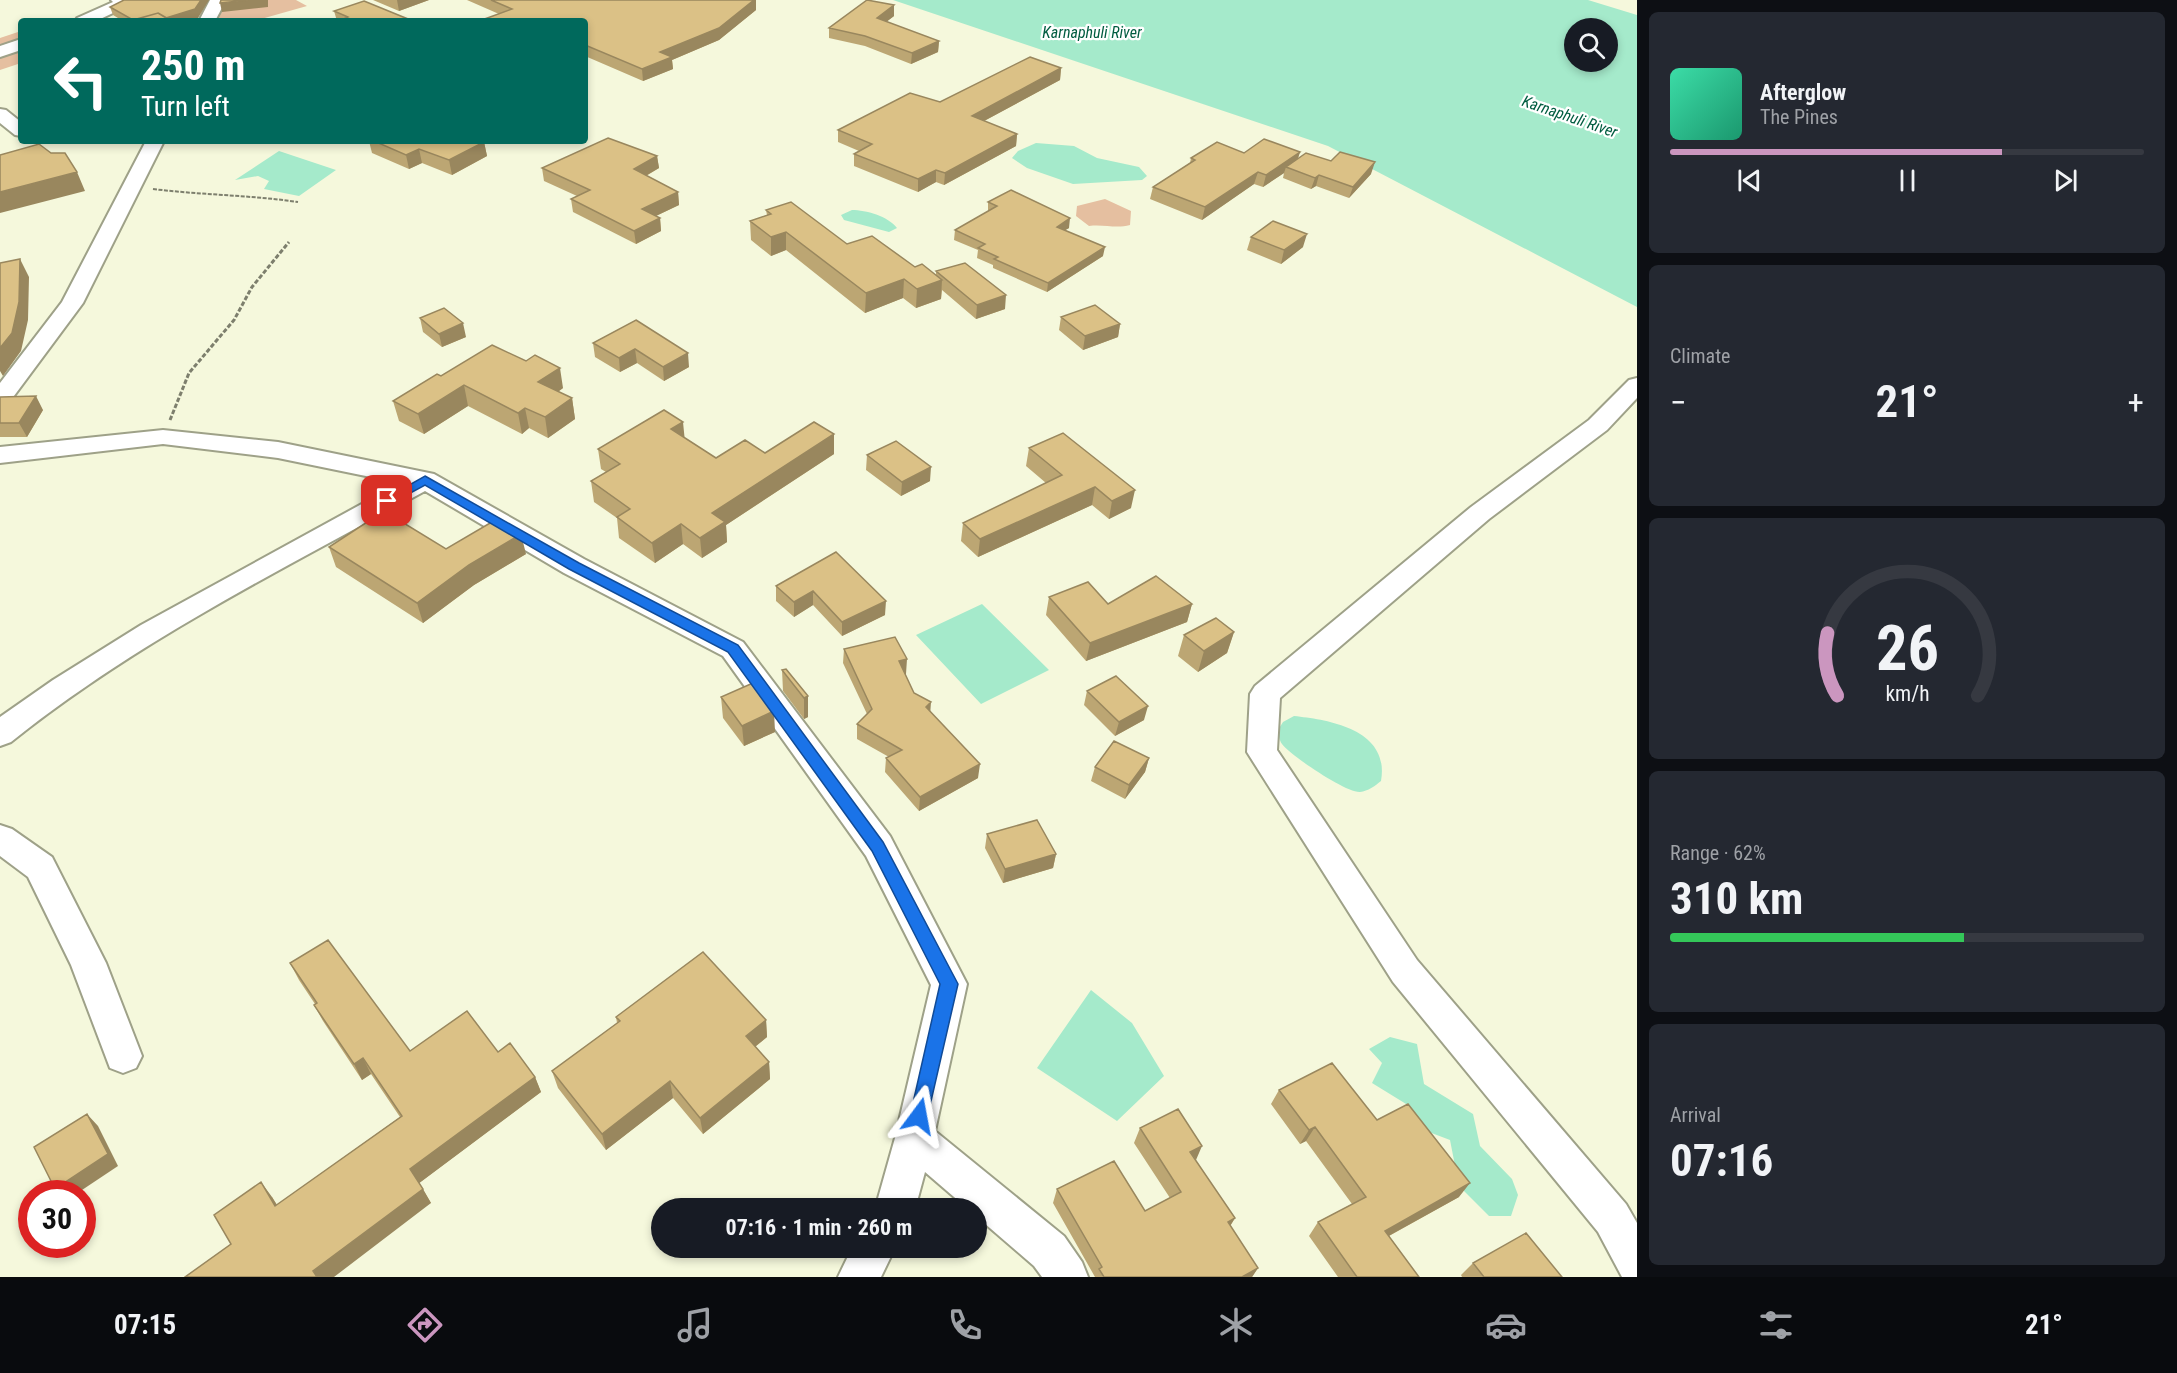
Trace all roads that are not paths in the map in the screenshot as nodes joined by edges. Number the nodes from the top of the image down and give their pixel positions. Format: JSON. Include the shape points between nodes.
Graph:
{"nodes":[{"id":1,"x":119,"y":0,"type":"edge"},
{"id":2,"x":218,"y":0,"type":"edge"},
{"id":3,"x":90,"y":18,"type":"edge"},
{"id":4,"x":209,"y":18,"type":"edge"},
{"id":5,"x":18,"y":45,"type":"edge"},
{"id":6,"x":0,"y":52,"type":"edge"},
{"id":7,"x":0,"y":114,"type":"edge"},
{"id":8,"x":18,"y":129,"type":"edge"},
{"id":9,"x":153,"y":144,"type":"edge"},
{"id":10,"x":1637,"y":385,"type":"edge"},
{"id":11,"x":0,"y":399,"type":"edge"},
{"id":12,"x":0,"y":455,"type":"edge"},
{"id":13,"x":425,"y":480,"type":"junction"},
{"id":14,"x":0,"y":735,"type":"edge"},
{"id":15,"x":0,"y":838,"type":"edge"},
{"id":16,"x":123,"y":1056,"type":"dead end"},
{"id":17,"x":914,"y":1138,"type":"junction"},
{"id":18,"x":898,"y":1198,"type":"edge"},
{"id":19,"x":869,"y":1258,"type":"edge"},
{"id":20,"x":1637,"y":1264,"type":"edge"},
{"id":21,"x":859,"y":1277,"type":"edge"},
{"id":22,"x":1067,"y":1277,"type":"edge"}],
"edges":[{"from":1,"to":3,"type":"street","via":[[123,3]]},
{"from":2,"to":4,"type":"street"},
{"from":5,"to":6,"type":"street"},
{"from":7,"to":8,"type":"street"},
{"from":9,"to":11,"type":"street","via":[[72,303]]},
{"from":10,"to":20,"type":"street","via":[[1598,425],[1480,513],[1265,694],[1262,752],[1405,971],[1612,1218]]},
{"from":12,"to":13,"type":"street","via":[[163,437],[278,450]]},
{"from":13,"to":14,"type":"street","via":[[131,644],[37,704]]},
{"from":13,"to":17,"type":"street","via":[[574,566],[733,648],[878,846],[949,984]]},
{"from":15,"to":16,"type":"street","via":[[40,867],[88,963]]},
{"from":17,"to":18,"type":"street"},
{"from":17,"to":22,"type":"street","via":[[1049,1251]]},
{"from":19,"to":21,"type":"street"}]}
